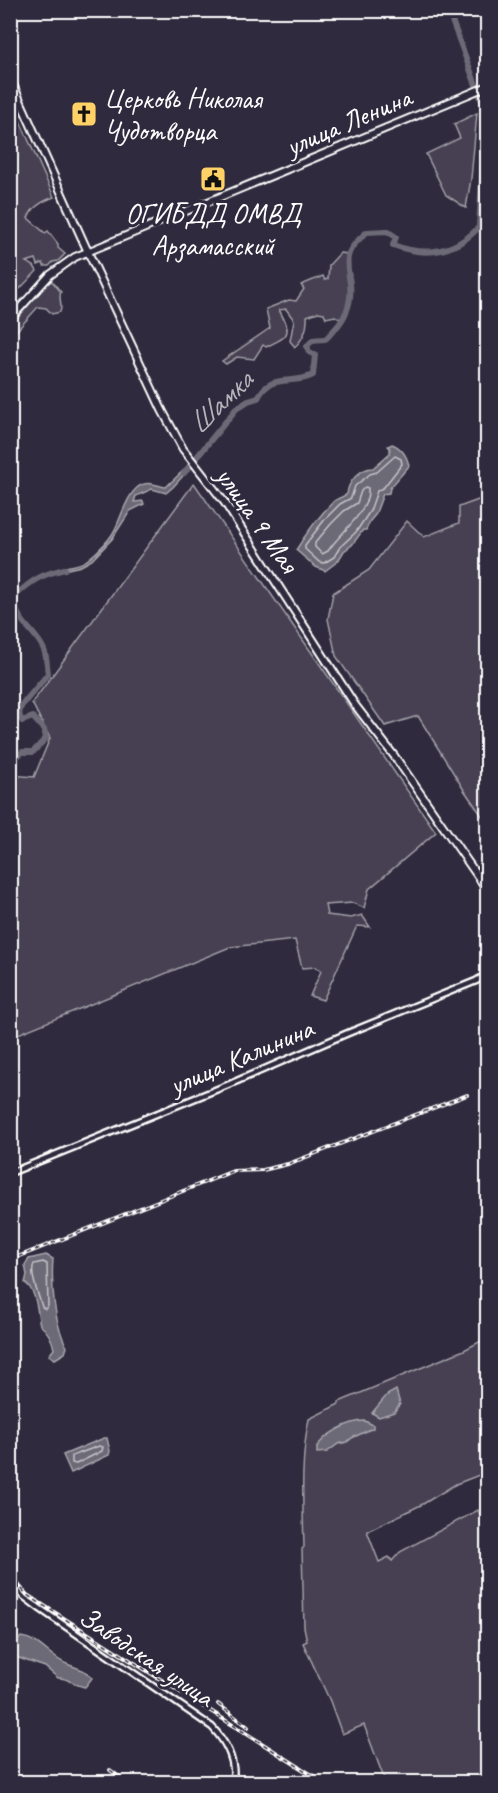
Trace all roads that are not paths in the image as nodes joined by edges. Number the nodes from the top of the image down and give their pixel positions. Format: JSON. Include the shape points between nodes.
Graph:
{"nodes":[{"id":1,"x":10,"y":78,"type":"edge"},
{"id":2,"x":487,"y":86,"type":"edge"},
{"id":3,"x":88,"y":252,"type":"junction"},
{"id":4,"x":10,"y":319,"type":"edge"},
{"id":5,"x":488,"y":891,"type":"edge"},
{"id":6,"x":488,"y":974,"type":"edge"},
{"id":7,"x":10,"y":1173,"type":"edge"},
{"id":8,"x":10,"y":1582,"type":"edge"},
{"id":9,"x":233,"y":1782,"type":"edge"}],
"edges":[{"from":1,"to":3,"type":"main road","name":"улица 9 Мая"},
{"from":2,"to":3,"type":"main road","name":"улица Ленина"},
{"from":3,"to":4,"type":"main road","name":"улица Ленина","via":[[58,268]]},
{"from":3,"to":5,"type":"main road","name":"улица 9 Мая","via":[[162,410],[190,459],[225,503],[355,705]]},
{"from":6,"to":7,"type":"street","name":"улица Калинина"},
{"from":8,"to":9,"type":"street","name":"Заводская улица","via":[[39,1608],[212,1727],[227,1748]]}]}
